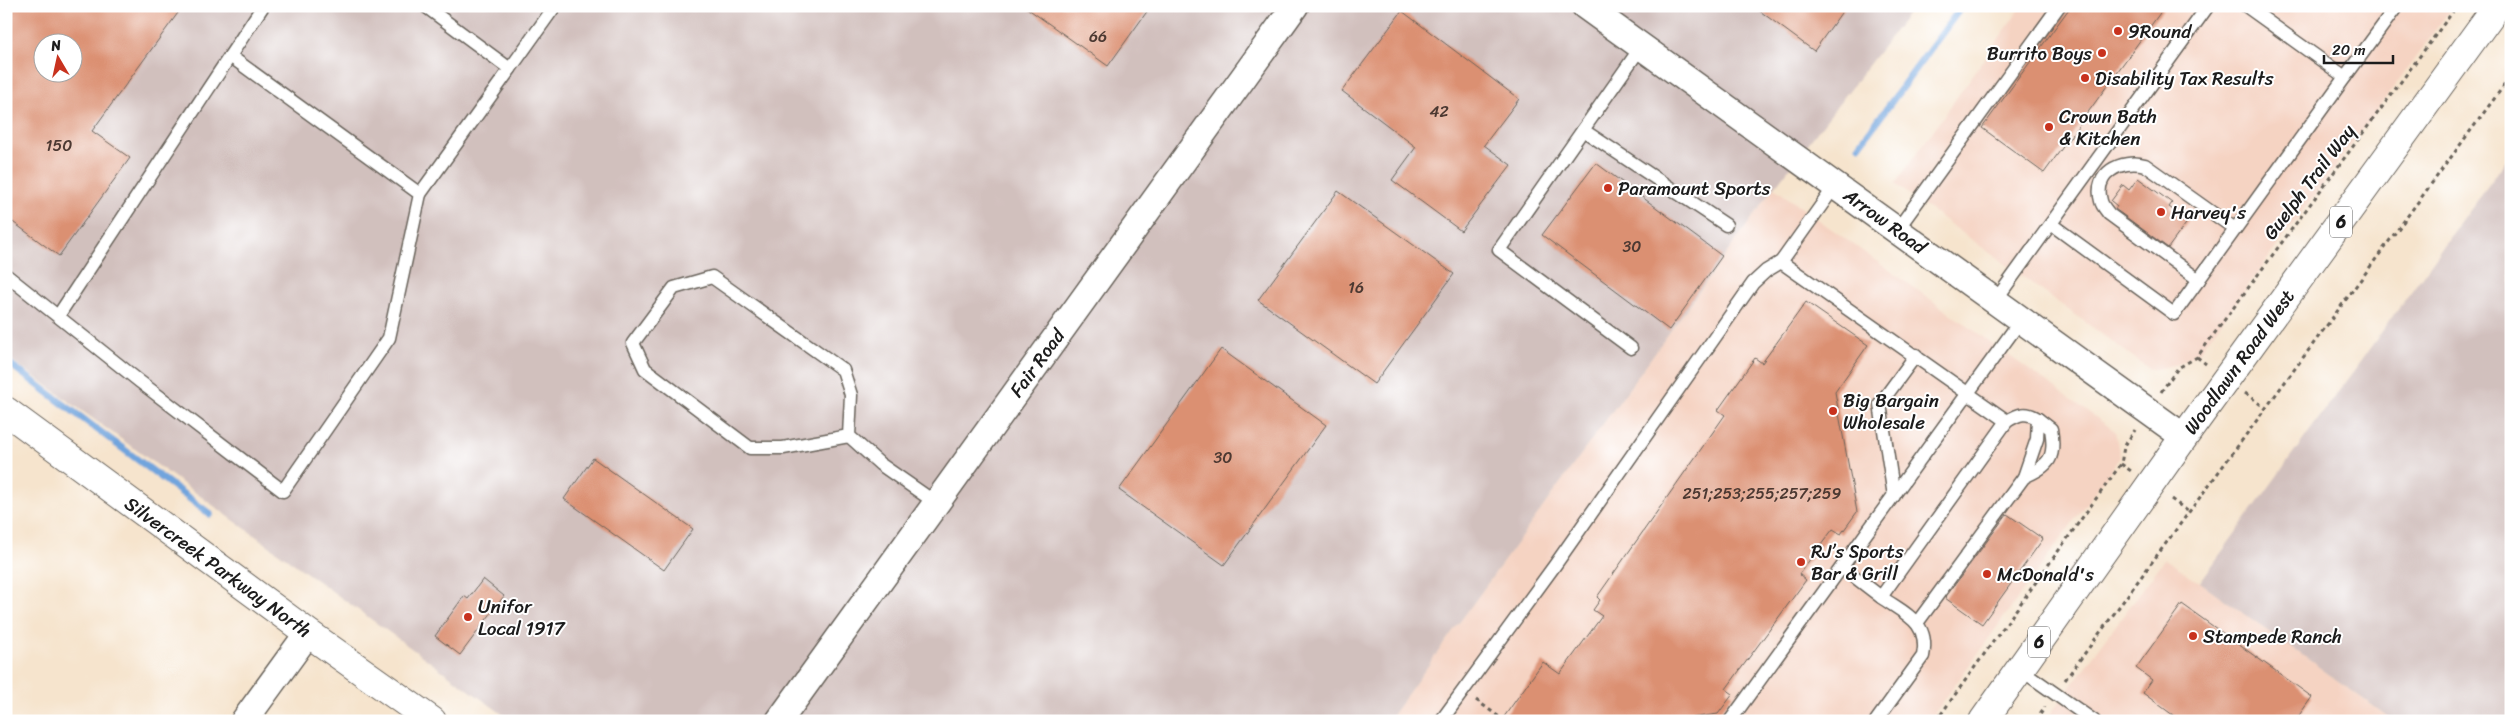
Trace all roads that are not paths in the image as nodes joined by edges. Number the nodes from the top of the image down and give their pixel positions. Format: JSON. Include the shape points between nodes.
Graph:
{"nodes":[{"id":1,"x":263,"y":6,"type":"edge"},
{"id":2,"x":425,"y":6,"type":"edge"},
{"id":3,"x":556,"y":6,"type":"edge"},
{"id":4,"x":1295,"y":6,"type":"edge"},
{"id":5,"x":1585,"y":6,"type":"edge"},
{"id":6,"x":2059,"y":6,"type":"edge"},
{"id":7,"x":2208,"y":6,"type":"edge"},
{"id":8,"x":2246,"y":6,"type":"edge"},
{"id":9,"x":2397,"y":6,"type":"edge"},
{"id":10,"x":2497,"y":6,"type":"edge"},
{"id":11,"x":1641,"y":47,"type":"junction"},
{"id":12,"x":230,"y":56,"type":"junction"},
{"id":13,"x":510,"y":69,"type":"junction"},
{"id":14,"x":2345,"y":78,"type":"junction"},
{"id":15,"x":1583,"y":130,"type":"junction"},
{"id":16,"x":1835,"y":186,"type":"junction"},
{"id":17,"x":420,"y":194,"type":"junction"},
{"id":18,"x":2051,"y":224,"type":"junction"},
{"id":19,"x":1726,"y":225,"type":"dead end"},
{"id":20,"x":2235,"y":229,"type":"junction"},
{"id":21,"x":1896,"y":230,"type":"junction"},
{"id":22,"x":1781,"y":262,"type":"junction"},
{"id":23,"x":6,"y":275,"type":"edge"},
{"id":24,"x":2199,"y":280,"type":"junction"},
{"id":25,"x":1995,"y":300,"type":"junction"},
{"id":26,"x":58,"y":316,"type":"junction"},
{"id":27,"x":2021,"y":320,"type":"junction"},
{"id":28,"x":1631,"y":348,"type":"dead end"},
{"id":29,"x":1916,"y":355,"type":"junction"},
{"id":30,"x":1969,"y":392,"type":"junction"},
{"id":31,"x":6,"y":411,"type":"edge"},
{"id":32,"x":2038,"y":419,"type":"junction"},
{"id":33,"x":2007,"y":421,"type":"junction"},
{"id":34,"x":849,"y":436,"type":"junction"},
{"id":35,"x":2184,"y":437,"type":"junction"},
{"id":36,"x":2024,"y":477,"type":"junction"},
{"id":37,"x":1894,"y":496,"type":"junction"},
{"id":38,"x":936,"y":503,"type":"junction"},
{"id":39,"x":1842,"y":567,"type":"junction"},
{"id":40,"x":1881,"y":597,"type":"junction"},
{"id":41,"x":1917,"y":623,"type":"junction"},
{"id":42,"x":308,"y":633,"type":"junction"},
{"id":43,"x":2020,"y":669,"type":"junction"},
{"id":44,"x":244,"y":721,"type":"edge"},
{"id":45,"x":432,"y":721,"type":"edge"},
{"id":46,"x":779,"y":721,"type":"edge"},
{"id":47,"x":1441,"y":721,"type":"edge"},
{"id":48,"x":1730,"y":721,"type":"edge"},
{"id":49,"x":1876,"y":721,"type":"edge"},
{"id":50,"x":1983,"y":721,"type":"edge"},
{"id":51,"x":2094,"y":721,"type":"edge"}],
"edges":[{"from":1,"to":12,"type":"lane"},
{"from":2,"to":13,"type":"lane"},
{"from":3,"to":13,"type":"lane"},
{"from":4,"to":38,"type":"street","name":"Fair Road"},
{"from":5,"to":11,"type":"street","name":"Arrow Road"},
{"from":6,"to":21,"type":"lane"},
{"from":7,"to":18,"type":"lane"},
{"from":8,"to":14,"type":"lane"},
{"from":9,"to":14,"type":"lane"},
{"from":10,"to":35,"type":"main road","name":"Woodlawn Road West","number":"6"},
{"from":11,"to":15,"type":"lane"},
{"from":11,"to":16,"type":"street","name":"Arrow Road"},
{"from":12,"to":17,"type":"lane"},
{"from":12,"to":26,"type":"lane"},
{"from":13,"to":17,"type":"lane"},
{"from":14,"to":20,"type":"lane"},
{"from":15,"to":19,"type":"lane"},
{"from":15,"to":28,"type":"lane","via":[[1499,250]]},
{"from":16,"to":21,"type":"street","name":"Arrow Road"},
{"from":16,"to":22,"type":"lane"},
{"from":17,"to":26,"type":"lane","via":[[389,338],[283,490]]},
{"from":18,"to":24,"type":"lane","via":[[2174,314]]},
{"from":18,"to":25,"type":"lane"},
{"from":20,"to":24,"type":"lane"},
{"from":20,"to":24,"type":"lane","via":[[2145,164],[2131,161],[2107,174],[2100,188],[2101,202],[2109,214]]},
{"from":21,"to":25,"type":"street","name":"Arrow Road"},
{"from":22,"to":29,"type":"lane"},
{"from":22,"to":47,"type":"lane","via":[[1753,283]]},
{"from":23,"to":26,"type":"lane"},
{"from":25,"to":27,"type":"street","name":"Arrow Road"},
{"from":27,"to":30,"type":"lane"},
{"from":27,"to":35,"type":"street","name":"Arrow Road"},
{"from":29,"to":30,"type":"lane"},
{"from":29,"to":37,"type":"lane","via":[[1880,404]]},
{"from":30,"to":33,"type":"lane"},
{"from":30,"to":37,"type":"lane"},
{"from":31,"to":42,"type":"main road","name":"Silvercreek Parkway North"},
{"from":32,"to":33,"type":"lane","via":[[2020,414]]},
{"from":32,"to":36,"type":"lane","via":[[2037,439]]},
{"from":32,"to":36,"type":"lane","via":[[2051,429],[2054,445],[2044,467]]},
{"from":33,"to":40,"type":"lane"},
{"from":34,"to":34,"type":"lane","via":[[783,448],[750,448],[645,369],[633,343],[674,288],[712,278],[843,370],[851,395]]},
{"from":34,"to":38,"type":"lane","via":[[880,464]]},
{"from":35,"to":43,"type":"main road","name":"Woodlawn Road West","number":"6"},
{"from":36,"to":41,"type":"lane"},
{"from":37,"to":39,"type":"lane"},
{"from":38,"to":46,"type":"street","name":"Fair Road"},
{"from":39,"to":40,"type":"lane"},
{"from":39,"to":48,"type":"lane"},
{"from":40,"to":41,"type":"lane"},
{"from":41,"to":49,"type":"lane","via":[[1924,634],[1923,656]]},
{"from":42,"to":44,"type":"street"},
{"from":42,"to":45,"type":"main road","name":"Silvercreek Parkway North"},
{"from":43,"to":50,"type":"main road","name":"Woodlawn Road West","number":"6"},
{"from":43,"to":51,"type":"lane"}]}
